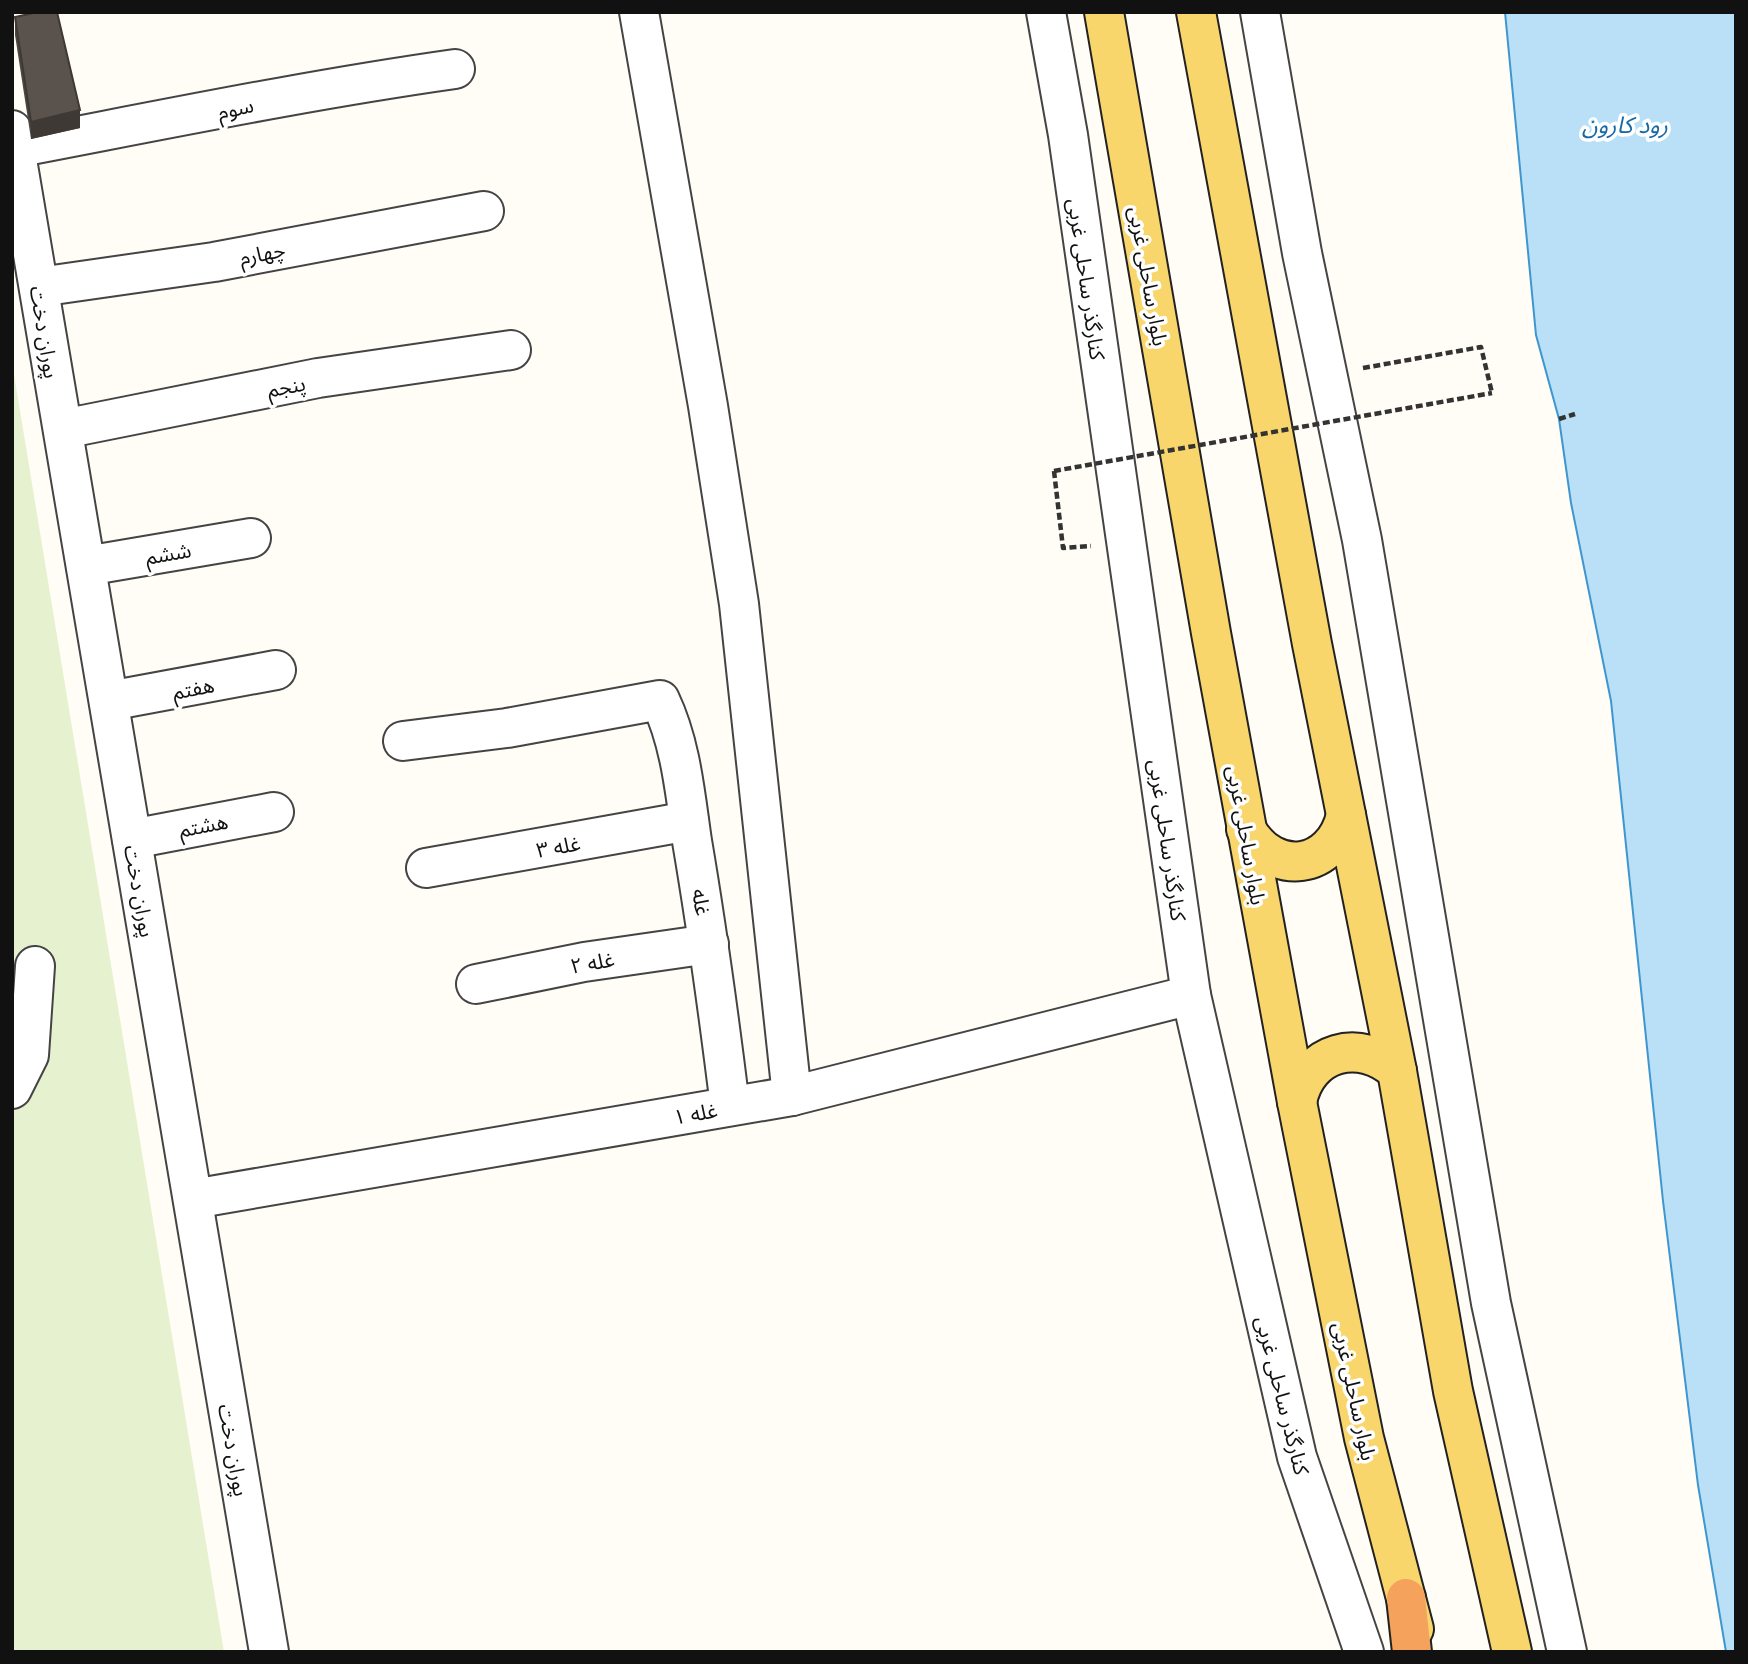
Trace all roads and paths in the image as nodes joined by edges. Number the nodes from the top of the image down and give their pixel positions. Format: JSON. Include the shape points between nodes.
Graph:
{"nodes":[{"id":1,"x":639,"y":12,"type":"edge"},
{"id":2,"x":1046,"y":12,"type":"edge"},
{"id":3,"x":1104,"y":12,"type":"edge"},
{"id":4,"x":1196,"y":12,"type":"edge"},
{"id":5,"x":1260,"y":12,"type":"edge"},
{"id":6,"x":455,"y":69,"type":"dead end"},
{"id":7,"x":14,"y":139,"type":"edge"},
{"id":8,"x":484,"y":211,"type":"dead end"},
{"id":9,"x":39,"y":287,"type":"junction"},
{"id":10,"x":511,"y":350,"type":"dead end"},
{"id":11,"x":1328,"y":374,"type":"junction"},
{"id":12,"x":1575,"y":414,"type":"dead end"},
{"id":13,"x":1559,"y":419,"type":"dead end"},
{"id":14,"x":62,"y":429,"type":"junction"},
{"id":15,"x":251,"y":538,"type":"dead end"},
{"id":16,"x":1063,"y":548,"type":"dead end"},
{"id":17,"x":86,"y":566,"type":"junction"},
{"id":18,"x":276,"y":670,"type":"dead end"},
{"id":19,"x":109,"y":701,"type":"junction"},
{"id":20,"x":403,"y":741,"type":"dead end"},
{"id":21,"x":274,"y":812,"type":"dead end"},
{"id":22,"x":1346,"y":815,"type":"junction"},
{"id":23,"x":689,"y":821,"type":"junction"},
{"id":24,"x":1247,"y":829,"type":"junction"},
{"id":25,"x":132,"y":839,"type":"junction"},
{"id":26,"x":426,"y":868,"type":"dead end"},
{"id":27,"x":709,"y":944,"type":"junction"},
{"id":28,"x":35,"y":965,"type":"dead end"},
{"id":29,"x":475,"y":984,"type":"dead end"},
{"id":30,"x":1191,"y":995,"type":"junction"},
{"id":31,"x":1397,"y":1071,"type":"junction"},
{"id":32,"x":12,"y":1089,"type":"edge"},
{"id":33,"x":792,"y":1096,"type":"junction"},
{"id":34,"x":1297,"y":1102,"type":"junction"},
{"id":35,"x":730,"y":1106,"type":"junction"},
{"id":36,"x":193,"y":1199,"type":"junction"},
{"id":37,"x":1406,"y":1598,"type":"junction"},
{"id":38,"x":269,"y":1652,"type":"edge"},
{"id":39,"x":1364,"y":1652,"type":"edge"},
{"id":40,"x":1412,"y":1652,"type":"edge"},
{"id":41,"x":1420,"y":1652,"type":"edge"},
{"id":42,"x":1512,"y":1652,"type":"edge"},
{"id":43,"x":1567,"y":1652,"type":"edge"}],
"edges":[{"from":1,"to":33,"type":"street","via":[[739,604]]},
{"from":2,"to":30,"type":"street","name":"کنارگذر ساحلی غربی","via":[[1070,148]]},
{"from":3,"to":24,"type":"main road","name":"بلوار ساحلی غربی"},
{"from":4,"to":22,"type":"main road"},
{"from":5,"to":11,"type":"street"},
{"from":6,"to":7,"type":"street","name":"سوم","via":[[297,93],[201,115]]},
{"from":7,"to":9,"type":"street","name":"پوران دخت"},
{"from":8,"to":9,"type":"street","name":"چهارم","via":[[214,262]]},
{"from":9,"to":14,"type":"street","name":"پوران دخت"},
{"from":10,"to":14,"type":"street","name":"پنجم","via":[[318,378]]},
{"from":11,"to":16,"type":"path","bridge":true,"via":[[1481,347],[1492,393],[1054,471]]},
{"from":11,"to":43,"type":"street","via":[[1362,540],[1491,1303]]},
{"from":12,"to":13,"type":"path"},
{"from":14,"to":17,"type":"street","name":"پوران دخت"},
{"from":15,"to":17,"type":"street","name":"ششم"},
{"from":17,"to":19,"type":"street","name":"پوران دخت"},
{"from":18,"to":19,"type":"street","name":"هفتم"},
{"from":19,"to":25,"type":"street","name":"پوران دخت"},
{"from":20,"to":23,"type":"street","name":"غله","via":[[507,728],[660,700],[674,729]]},
{"from":21,"to":25,"type":"street","name":"هشتم"},
{"from":22,"to":24,"type":"main road","via":[[1327,850],[1301,861],[1262,851]]},
{"from":22,"to":31,"type":"main road"},
{"from":23,"to":26,"type":"street","name":"غله ۳"},
{"from":23,"to":27,"type":"street","name":"غله"},
{"from":24,"to":34,"type":"main road","name":"بلوار ساحلی غربی"},
{"from":25,"to":36,"type":"street","name":"پوران دخت"},
{"from":27,"to":29,"type":"street","name":"غله ۲"},
{"from":27,"to":35,"type":"street","name":"غله"},
{"from":28,"to":32,"type":"street","via":[[29,1055]]},
{"from":30,"to":33,"type":"street","name":"غله ۱"},
{"from":30,"to":39,"type":"street","name":"کنارگذر ساحلی غربی","via":[[1297,1457]]},
{"from":31,"to":34,"type":"main road","via":[[1363,1052],[1337,1054],[1314,1067],[1299,1089]]},
{"from":31,"to":42,"type":"main road","via":[[1453,1391]]},
{"from":33,"to":35,"type":"street","name":"غله ۱"},
{"from":34,"to":37,"type":"main road","name":"بلوار ساحلی غربی","via":[[1364,1438]]},
{"from":35,"to":36,"type":"street","name":"غله ۱"},
{"from":36,"to":38,"type":"street","name":"پوران دخت"},
{"from":37,"to":40,"type":"highway"},
{"from":37,"to":41,"type":"main road","name":"بلوار ساحلی غربی"}]}
